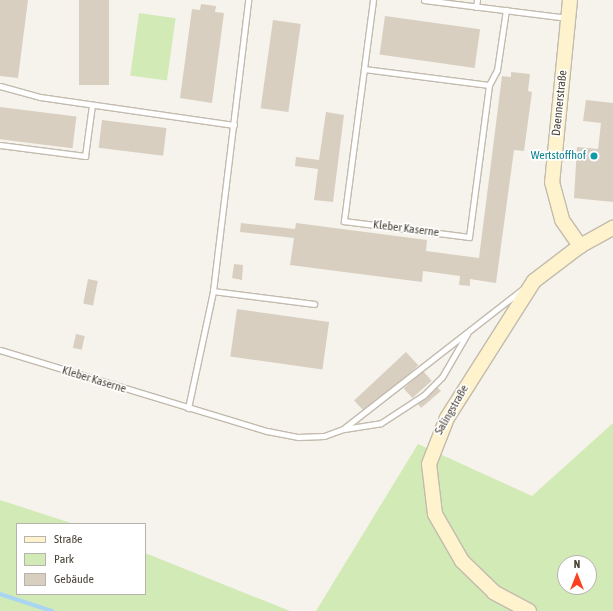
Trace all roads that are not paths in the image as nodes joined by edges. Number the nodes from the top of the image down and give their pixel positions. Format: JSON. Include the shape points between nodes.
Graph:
{"nodes":[{"id":1,"x":248,"y":0,"type":"edge"},
{"id":2,"x":373,"y":0,"type":"edge"},
{"id":3,"x":424,"y":0,"type":"edge"},
{"id":4,"x":477,"y":0,"type":"edge"},
{"id":5,"x":570,"y":0,"type":"edge"},
{"id":6,"x":476,"y":6,"type":"junction"},
{"id":7,"x":506,"y":10,"type":"junction"},
{"id":8,"x":568,"y":18,"type":"junction"},
{"id":9,"x":364,"y":69,"type":"junction"},
{"id":10,"x":488,"y":85,"type":"junction"},
{"id":11,"x":0,"y":86,"type":"edge"},
{"id":12,"x":92,"y":105,"type":"junction"},
{"id":13,"x":234,"y":125,"type":"junction"},
{"id":14,"x":0,"y":145,"type":"edge"},
{"id":15,"x":613,"y":228,"type":"edge"},
{"id":16,"x":580,"y":246,"type":"junction"},
{"id":17,"x":534,"y":281,"type":"junction"},
{"id":18,"x":213,"y":291,"type":"junction"},
{"id":19,"x":314,"y":304,"type":"dead end"},
{"id":20,"x":471,"y":328,"type":"junction"},
{"id":21,"x":0,"y":350,"type":"edge"},
{"id":22,"x":188,"y":408,"type":"junction"},
{"id":23,"x":343,"y":429,"type":"junction"},
{"id":24,"x":529,"y":611,"type":"edge"}],
"edges":[{"from":1,"to":13,"type":"lane"},
{"from":2,"to":9,"type":"lane","name":"Kleber Kaserne"},
{"from":3,"to":6,"type":"lane"},
{"from":4,"to":6,"type":"lane"},
{"from":5,"to":8,"type":"street","name":"Daennerstraße"},
{"from":6,"to":7,"type":"lane"},
{"from":7,"to":8,"type":"lane"},
{"from":7,"to":10,"type":"lane","name":"Kleber Kaserne","via":[[497,70]]},
{"from":8,"to":16,"type":"street","name":"Daennerstraße","via":[[552,182],[562,220]]},
{"from":9,"to":10,"type":"lane"},
{"from":9,"to":10,"type":"lane","name":"Kleber Kaserne","via":[[344,221],[417,231],[469,237]]},
{"from":11,"to":12,"type":"lane","via":[[18,94]]},
{"from":12,"to":13,"type":"lane"},
{"from":12,"to":14,"type":"lane","via":[[85,156]]},
{"from":13,"to":18,"type":"lane"},
{"from":15,"to":16,"type":"street","name":"Salingstraße"},
{"from":16,"to":17,"type":"street","name":"Salingstraße"},
{"from":17,"to":20,"type":"lane"},
{"from":17,"to":24,"type":"street","name":"Salingstraße","via":[[446,418],[429,464],[435,514],[462,561],[494,592]]},
{"from":18,"to":19,"type":"lane"},
{"from":18,"to":22,"type":"lane"},
{"from":20,"to":23,"type":"lane"},
{"from":20,"to":23,"type":"lane","via":[[442,377],[424,395],[381,423]]},
{"from":21,"to":22,"type":"lane","name":"Kleber Kaserne"},
{"from":22,"to":23,"type":"lane","name":"Kleber Kaserne","via":[[291,436],[324,436]]}]}
